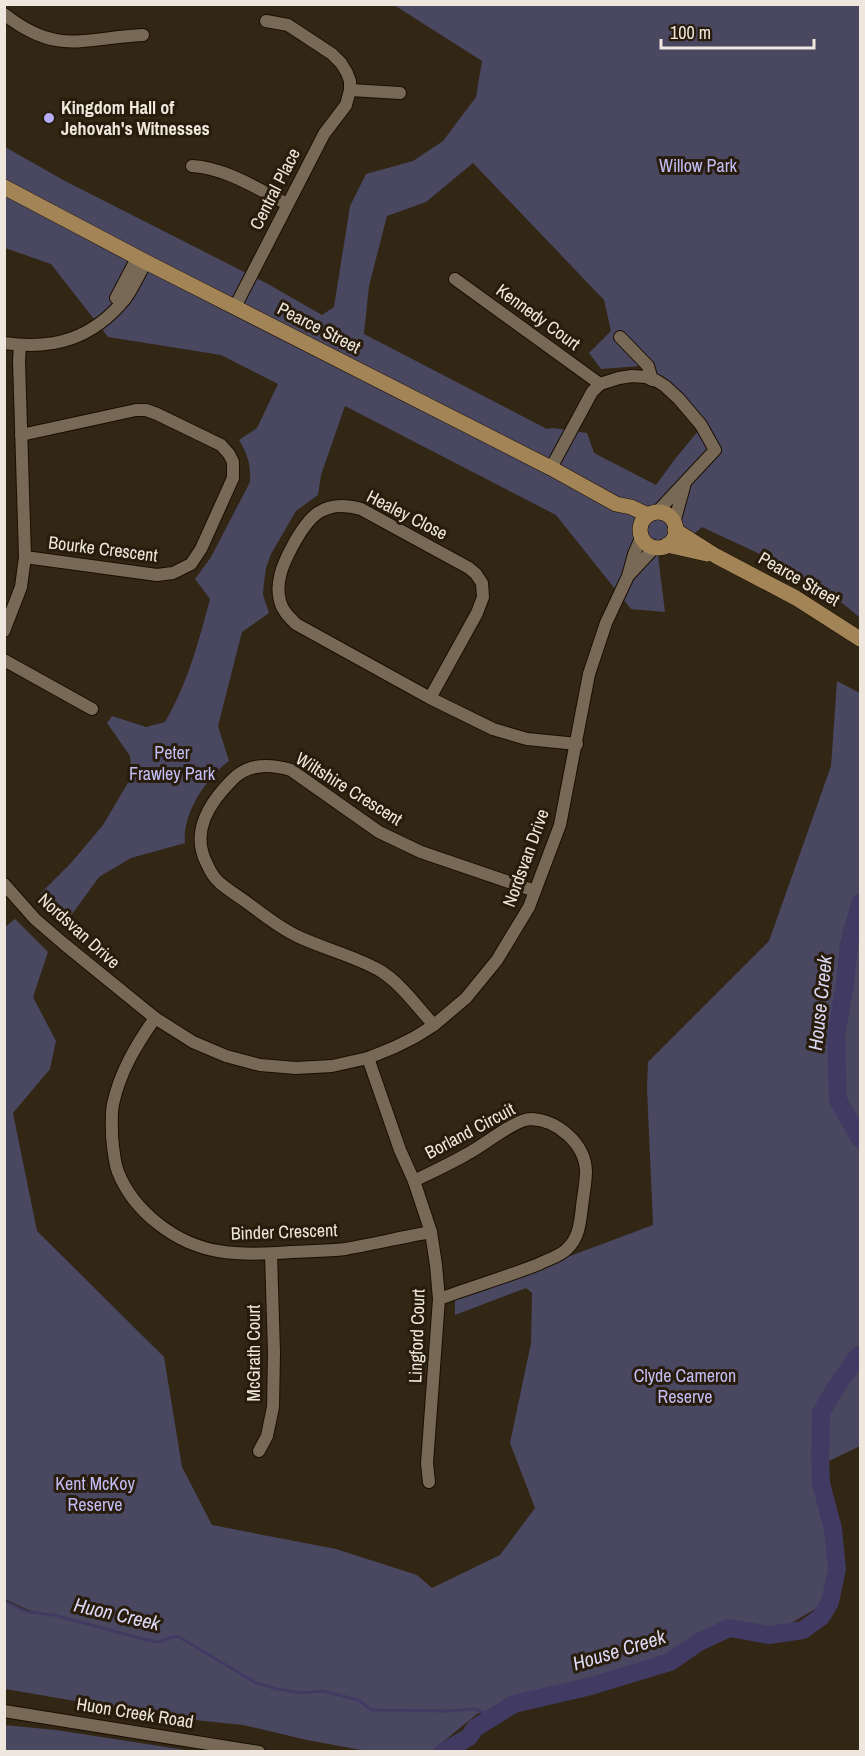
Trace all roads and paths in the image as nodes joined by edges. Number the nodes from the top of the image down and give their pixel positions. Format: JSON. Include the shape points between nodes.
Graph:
{"nodes":[{"id":1,"x":4,"y":14,"type":"edge"},
{"id":2,"x":266,"y":21,"type":"dead end"},
{"id":3,"x":143,"y":35,"type":"dead end"},
{"id":4,"x":350,"y":90,"type":"junction"},
{"id":5,"x":400,"y":93,"type":"dead end"},
{"id":6,"x":192,"y":166,"type":"dead end"},
{"id":7,"x":4,"y":187,"type":"edge"},
{"id":8,"x":287,"y":204,"type":"junction"},
{"id":9,"x":141,"y":260,"type":"junction"},
{"id":10,"x":455,"y":279,"type":"dead end"},
{"id":11,"x":235,"y":308,"type":"junction"},
{"id":12,"x":620,"y":337,"type":"dead end"},
{"id":13,"x":4,"y":343,"type":"edge"},
{"id":14,"x":20,"y":345,"type":"junction"},
{"id":15,"x":652,"y":380,"type":"junction"},
{"id":16,"x":600,"y":384,"type":"junction"},
{"id":17,"x":21,"y":435,"type":"junction"},
{"id":18,"x":551,"y":468,"type":"junction"},
{"id":19,"x":685,"y":482,"type":"junction"},
{"id":20,"x":616,"y":504,"type":"junction"},
{"id":21,"x":652,"y":513,"type":"junction"},
{"id":22,"x":675,"y":526,"type":"junction"},
{"id":23,"x":641,"y":533,"type":"junction"},
{"id":24,"x":661,"y":546,"type":"junction"},
{"id":25,"x":716,"y":556,"type":"junction"},
{"id":26,"x":25,"y":557,"type":"junction"},
{"id":27,"x":628,"y":576,"type":"junction"},
{"id":28,"x":4,"y":631,"type":"edge"},
{"id":29,"x":861,"y":639,"type":"edge"},
{"id":30,"x":4,"y":660,"type":"edge"},
{"id":31,"x":430,"y":698,"type":"junction"},
{"id":32,"x":92,"y":709,"type":"dead end"},
{"id":33,"x":577,"y":744,"type":"junction"},
{"id":34,"x":4,"y":884,"type":"edge"},
{"id":35,"x":535,"y":891,"type":"junction"},
{"id":36,"x":155,"y":1018,"type":"junction"},
{"id":37,"x":434,"y":1025,"type":"junction"},
{"id":38,"x":368,"y":1058,"type":"junction"},
{"id":39,"x":414,"y":1181,"type":"junction"},
{"id":40,"x":431,"y":1232,"type":"junction"},
{"id":41,"x":271,"y":1254,"type":"junction"},
{"id":42,"x":439,"y":1299,"type":"junction"},
{"id":43,"x":260,"y":1451,"type":"dead end"},
{"id":44,"x":429,"y":1482,"type":"dead end"},
{"id":45,"x":4,"y":1711,"type":"edge"},
{"id":46,"x":259,"y":1752,"type":"edge"}],
"edges":[{"from":1,"to":3,"type":"street","via":[[33,33],[57,40],[79,42]]},
{"from":2,"to":4,"type":"street","via":[[288,25],[332,54],[347,72]]},
{"from":4,"to":5,"type":"street"},
{"from":4,"to":8,"type":"street","name":"Central Place","via":[[346,105],[324,134]]},
{"from":6,"to":8,"type":"street","via":[[225,173]]},
{"from":7,"to":9,"type":"main road","name":"Pearce Street"},
{"from":8,"to":11,"type":"street","name":"Central Place"},
{"from":9,"to":11,"type":"main road","name":"Pearce Street"},
{"from":9,"to":14,"type":"street","via":[[126,297],[86,332],[43,346]]},
{"from":10,"to":16,"type":"street","name":"Kennedy Court"},
{"from":11,"to":18,"type":"main road","name":"Pearce Street"},
{"from":12,"to":15,"type":"street","via":[[648,366]]},
{"from":13,"to":14,"type":"street"},
{"from":14,"to":17,"type":"street"},
{"from":15,"to":16,"type":"street","via":[[632,376]]},
{"from":15,"to":19,"type":"street","via":[[679,399],[715,450]]},
{"from":16,"to":18,"type":"street","via":[[586,400]]},
{"from":17,"to":26,"type":"street"},
{"from":17,"to":26,"type":"street","name":"Bourke Crescent","via":[[146,410],[221,445],[234,470],[201,549],[184,569],[157,575]]},
{"from":18,"to":20,"type":"main road","name":"Pearce Street"},
{"from":19,"to":21,"type":"street"},
{"from":19,"to":22,"type":"street"},
{"from":20,"to":21,"type":"main road","name":"Pearce Street"},
{"from":20,"to":23,"type":"main road","name":"Pearce Street"},
{"from":21,"to":22,"type":"main road","via":[[667,514]]},
{"from":21,"to":23,"type":"main road","via":[[641,524]]},
{"from":22,"to":24,"type":"main road","via":[[674,538]]},
{"from":22,"to":25,"type":"main road","name":"Pearce Street"},
{"from":23,"to":24,"type":"main road","via":[[648,544]]},
{"from":23,"to":27,"type":"street","name":"Nordsvan Drive"},
{"from":24,"to":25,"type":"main road","name":"Pearce Street"},
{"from":24,"to":27,"type":"street","name":"Nordsvan Drive"},
{"from":25,"to":29,"type":"main road","name":"Pearce Street","via":[[796,598]]},
{"from":26,"to":28,"type":"street","via":[[21,587]]},
{"from":27,"to":33,"type":"street","name":"Nordsvan Drive","via":[[606,623],[589,674]]},
{"from":30,"to":32,"type":"street"},
{"from":31,"to":31,"type":"street","name":"Healey Close","via":[[296,624],[283,609],[278,590],[284,561],[315,514],[342,505],[361,509],[469,568],[482,583],[483,597],[477,613]]},
{"from":31,"to":33,"type":"street","name":"Healey Close","via":[[493,729],[527,739]]},
{"from":33,"to":35,"type":"street","name":"Nordsvan Drive","via":[[560,825]]},
{"from":34,"to":36,"type":"street","name":"Nordsvan Drive","via":[[35,919]]},
{"from":35,"to":37,"type":"street","name":"Nordsvan Drive","via":[[497,960],[466,998]]},
{"from":35,"to":37,"type":"street","name":"Wiltshire Crescent","via":[[421,852],[379,832],[291,770],[276,765],[248,769],[225,786],[204,816],[199,835],[202,857],[218,882],[298,936],[382,972]]},
{"from":36,"to":38,"type":"street","name":"Nordsvan Drive","via":[[193,1042],[260,1065],[332,1066]]},
{"from":36,"to":41,"type":"street","name":"Binder Crescent","via":[[128,1060],[113,1107],[113,1151],[118,1172],[145,1212],[160,1227],[182,1239],[221,1252]]},
{"from":37,"to":38,"type":"street","name":"Nordsvan Drive"},
{"from":38,"to":39,"type":"street","name":"Lingford Court"},
{"from":39,"to":40,"type":"street","name":"Lingford Court"},
{"from":39,"to":42,"type":"street","name":"Borland Circuit","via":[[530,1119],[560,1129],[577,1144],[584,1160],[579,1226],[566,1250]]},
{"from":40,"to":41,"type":"street","name":"Binder Crescent","via":[[345,1249]]},
{"from":40,"to":42,"type":"street","name":"Lingford Court"},
{"from":41,"to":43,"type":"street","name":"McGrath Court","via":[[273,1407]]},
{"from":42,"to":44,"type":"street","name":"Lingford Court","via":[[427,1463]]},
{"from":45,"to":46,"type":"street","name":"Huon Creek Road"}]}
